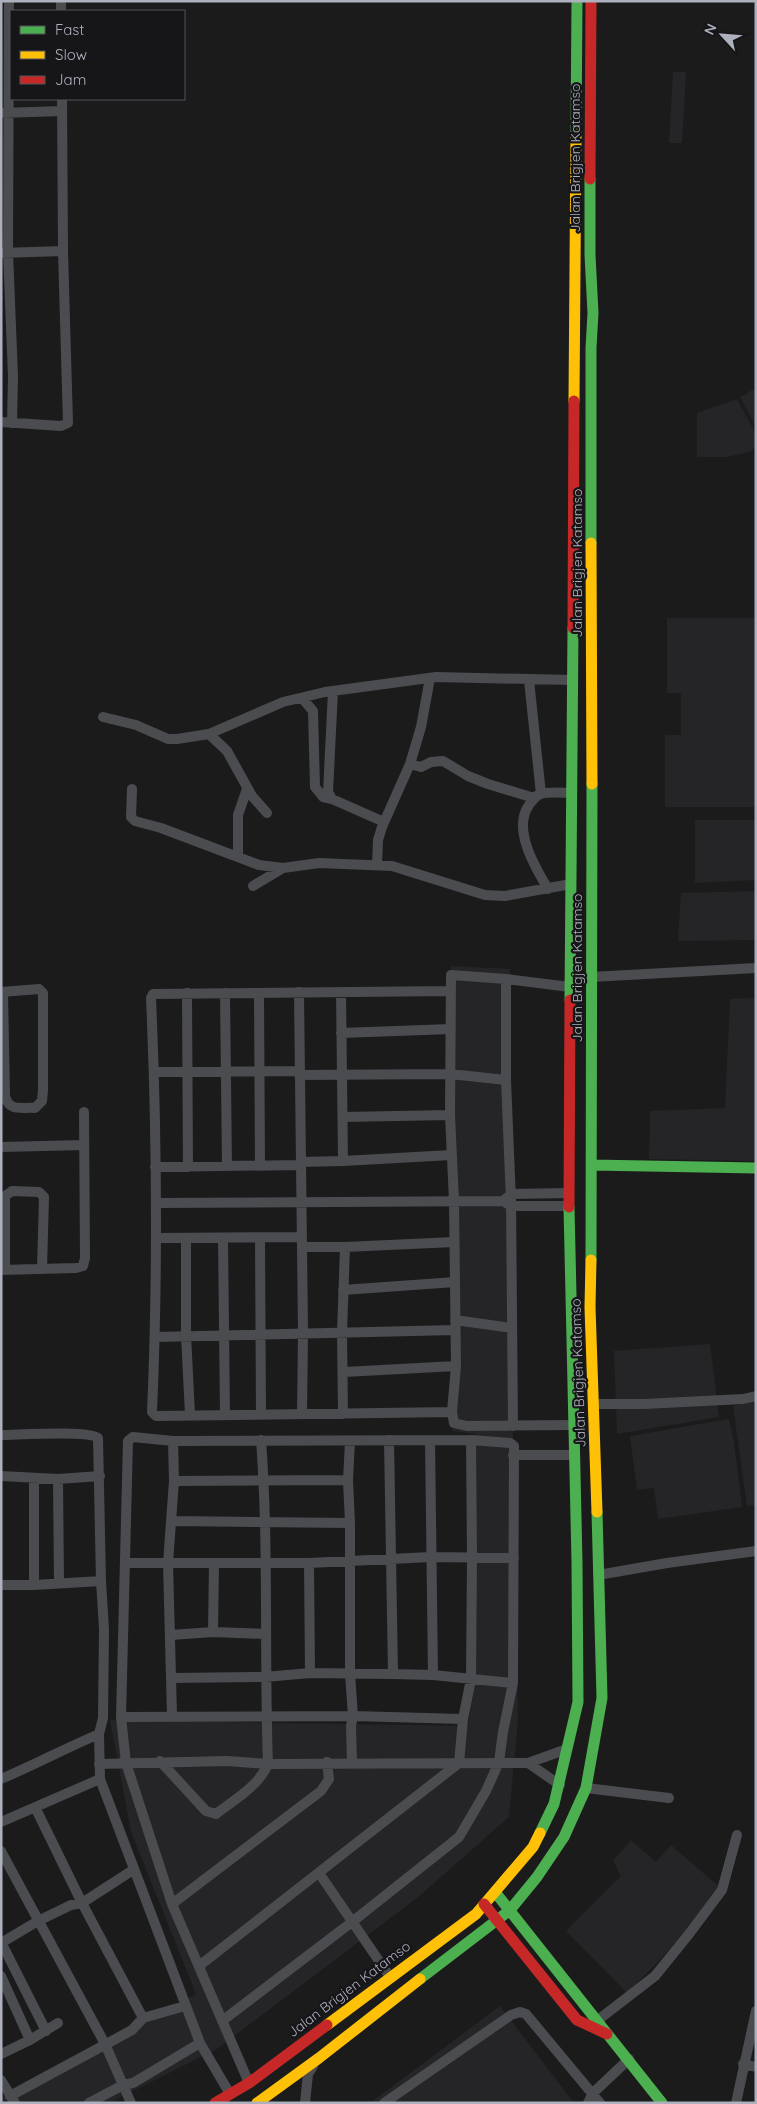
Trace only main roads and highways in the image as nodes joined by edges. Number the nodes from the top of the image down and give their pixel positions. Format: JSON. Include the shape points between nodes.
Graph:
{"nodes":[{"id":1,"x":577,"y":1,"type":"edge"},
{"id":2,"x":591,"y":1,"type":"edge"},
{"id":3,"x":576,"y":196,"type":"junction"},
{"id":4,"x":590,"y":197,"type":"junction"},
{"id":5,"x":592,"y":1165,"type":"junction"},
{"id":6,"x":756,"y":1168,"type":"edge"},
{"id":7,"x":495,"y":1892,"type":"junction"},
{"id":8,"x":484,"y":1904,"type":"junction"},
{"id":9,"x":510,"y":1910,"type":"junction"},
{"id":10,"x":498,"y":1920,"type":"junction"},
{"id":11,"x":610,"y":2036,"type":"junction"},
{"id":12,"x":215,"y":2103,"type":"edge"},
{"id":13,"x":256,"y":2103,"type":"edge"},
{"id":14,"x":662,"y":2103,"type":"edge"}],
"edges":[{"from":1,"to":3,"type":"main road","name":"Jalan Brigjen Katamso"},
{"from":2,"to":4,"type":"main road","name":"Jalan Brigjen Katamso"},
{"from":3,"to":4,"type":"main road"},
{"from":3,"to":7,"type":"main road","name":"Jalan Brigjen Katamso","via":[[569,1206],[578,1702],[554,1804],[533,1847]]},
{"from":4,"to":5,"type":"main road","name":"Jalan Brigjen Katamso","via":[[593,313]]},
{"from":5,"to":6,"type":"main road"},
{"from":5,"to":9,"type":"main road","name":"Jalan Brigjen Katamso","via":[[590,1307],[602,1698],[586,1788],[564,1837]]},
{"from":7,"to":8,"type":"main road","name":"Jalan Brigjen Katamso"},
{"from":7,"to":9,"type":"main road"},
{"from":8,"to":10,"type":"main road"},
{"from":8,"to":12,"type":"main road","name":"Jalan Brigjen Katamso","via":[[476,1914],[249,2083]]},
{"from":9,"to":10,"type":"main road","name":"Jalan Brigjen Katamso"},
{"from":9,"to":11,"type":"main road"},
{"from":10,"to":11,"type":"main road","via":[[577,2020]]},
{"from":10,"to":13,"type":"main road","name":"Jalan Brigjen Katamso"},
{"from":11,"to":14,"type":"main road"}]}
